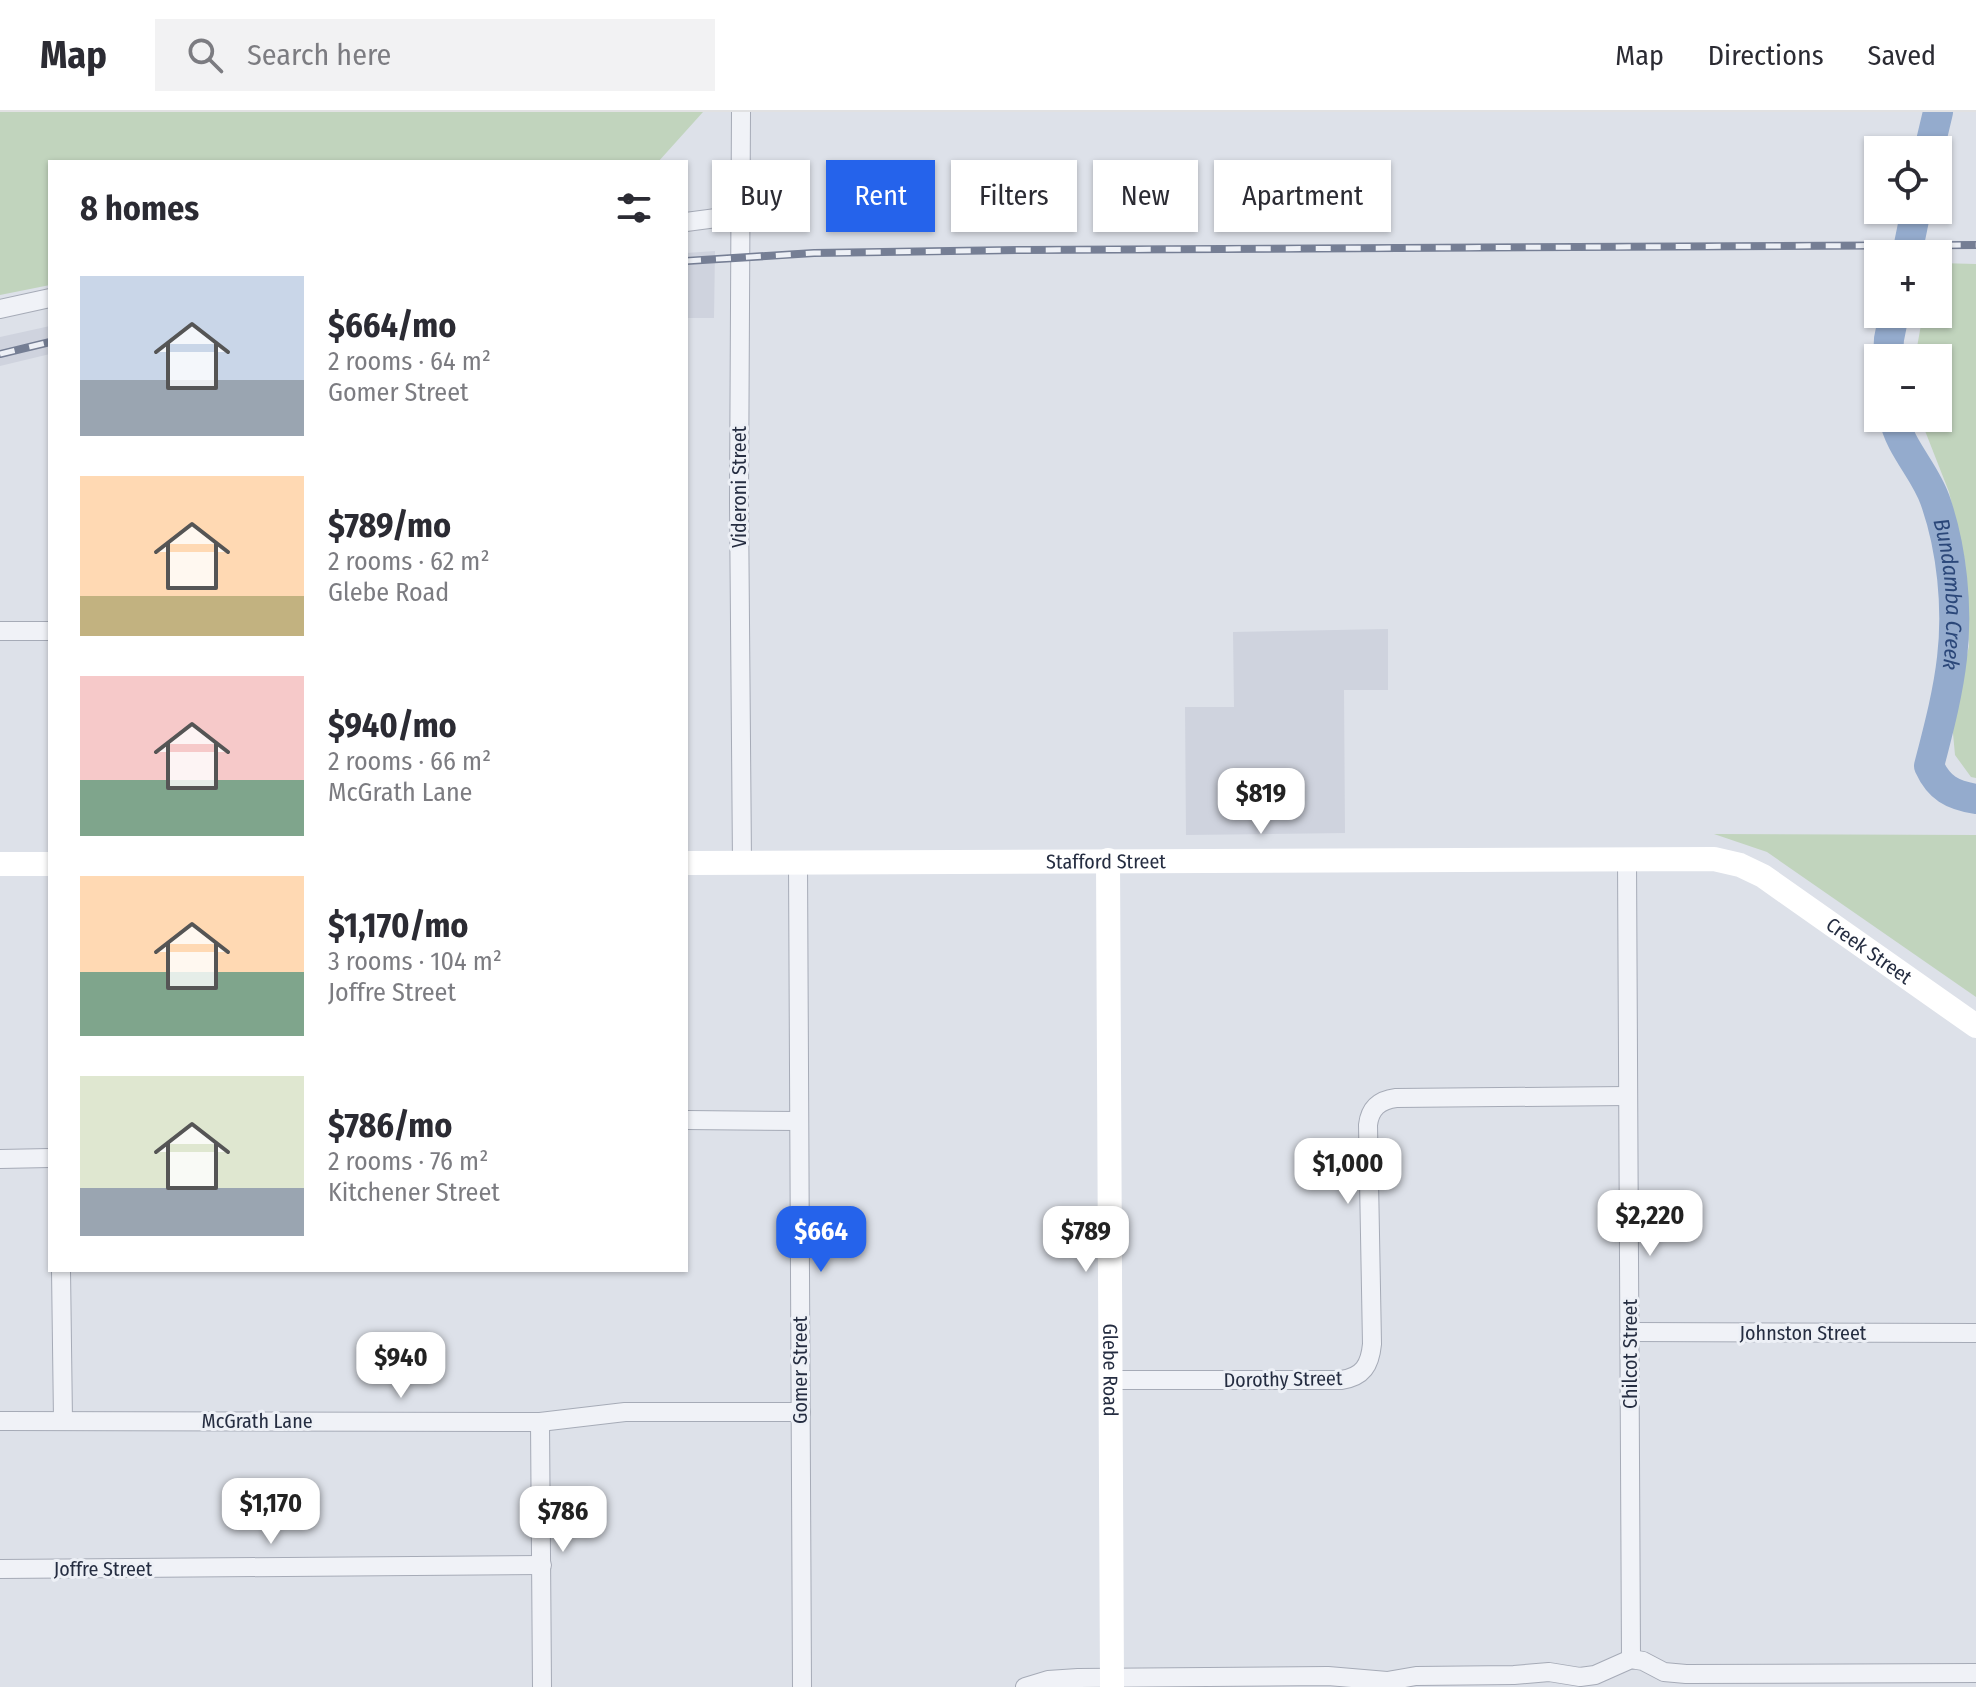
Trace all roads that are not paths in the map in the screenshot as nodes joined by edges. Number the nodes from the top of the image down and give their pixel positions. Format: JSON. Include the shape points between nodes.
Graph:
{"nodes":[{"id":1,"x":741,"y":112,"type":"edge"},
{"id":2,"x":740,"y":160,"type":"edge"},
{"id":3,"x":712,"y":219,"type":"edge"},
{"id":4,"x":688,"y":222,"type":"edge"},
{"id":5,"x":739,"y":232,"type":"edge"},
{"id":6,"x":48,"y":298,"type":"edge"},
{"id":7,"x":0,"y":309,"type":"edge"},
{"id":8,"x":0,"y":631,"type":"edge"},
{"id":9,"x":48,"y":631,"type":"edge"},
{"id":10,"x":1627,"y":858,"type":"junction"},
{"id":11,"x":1108,"y":860,"type":"junction"},
{"id":12,"x":798,"y":862,"type":"junction"},
{"id":13,"x":688,"y":863,"type":"edge"},
{"id":14,"x":742,"y":863,"type":"junction"},
{"id":15,"x":0,"y":864,"type":"edge"},
{"id":16,"x":48,"y":864,"type":"edge"},
{"id":17,"x":1763,"y":876,"type":"joint"},
{"id":18,"x":1976,"y":1026,"type":"edge"},
{"id":19,"x":1627,"y":1096,"type":"junction"},
{"id":20,"x":688,"y":1120,"type":"edge"},
{"id":21,"x":798,"y":1121,"type":"junction"},
{"id":22,"x":48,"y":1158,"type":"edge"},
{"id":23,"x":0,"y":1159,"type":"edge"},
{"id":24,"x":61,"y":1272,"type":"edge"},
{"id":25,"x":1630,"y":1332,"type":"junction"},
{"id":26,"x":1976,"y":1333,"type":"edge"},
{"id":27,"x":1110,"y":1380,"type":"junction"},
{"id":28,"x":801,"y":1412,"type":"junction"},
{"id":29,"x":63,"y":1420,"type":"junction"},
{"id":30,"x":0,"y":1421,"type":"edge"},
{"id":31,"x":540,"y":1422,"type":"junction"},
{"id":32,"x":542,"y":1565,"type":"junction"},
{"id":33,"x":0,"y":1569,"type":"edge"},
{"id":34,"x":1631,"y":1659,"type":"junction"},
{"id":35,"x":1976,"y":1673,"type":"edge"},
{"id":36,"x":1112,"y":1682,"type":"edge"},
{"id":37,"x":542,"y":1687,"type":"edge"},
{"id":38,"x":802,"y":1687,"type":"edge"},
{"id":39,"x":1025,"y":1687,"type":"edge"}],
"edges":[{"from":1,"to":2,"type":"street","name":"Videroni Street"},
{"from":3,"to":4,"type":"street"},
{"from":5,"to":14,"type":"street","name":"Videroni Street"},
{"from":6,"to":7,"type":"street"},
{"from":8,"to":9,"type":"street"},
{"from":10,"to":11,"type":"main road","name":"Stafford Street"},
{"from":10,"to":17,"type":"main road","name":"Stafford Street","via":[[1714,859]]},
{"from":10,"to":19,"type":"street","name":"Chilcot Street"},
{"from":11,"to":12,"type":"main road","name":"Stafford Street"},
{"from":11,"to":27,"type":"main road","name":"Glebe Road"},
{"from":12,"to":14,"type":"main road","name":"Stafford Street"},
{"from":12,"to":21,"type":"street","name":"Gomer Street"},
{"from":13,"to":14,"type":"main road","name":"Stafford Street"},
{"from":15,"to":16,"type":"main road"},
{"from":17,"to":18,"type":"main road","name":"Creek Street"},
{"from":19,"to":25,"type":"street","name":"Chilcot Street"},
{"from":19,"to":27,"type":"street","name":"Dorothy Street","via":[[1396,1098],[1377,1105],[1368,1125],[1372,1344],[1369,1362],[1357,1376]]},
{"from":20,"to":21,"type":"street"},
{"from":21,"to":28,"type":"street","name":"Gomer Street"},
{"from":22,"to":23,"type":"street"},
{"from":24,"to":29,"type":"street"},
{"from":25,"to":26,"type":"street","name":"Johnston Street"},
{"from":25,"to":34,"type":"street","name":"Chilcot Street"},
{"from":27,"to":36,"type":"main road","name":"Glebe Road"},
{"from":28,"to":31,"type":"street","name":"McGrath Lane","via":[[625,1412]]},
{"from":28,"to":38,"type":"street","name":"Gomer Street"},
{"from":29,"to":30,"type":"street","name":"McGrath Lane"},
{"from":29,"to":31,"type":"street","name":"McGrath Lane"},
{"from":31,"to":32,"type":"street"},
{"from":32,"to":33,"type":"street","name":"Joffre Street"},
{"from":32,"to":37,"type":"street"},
{"from":34,"to":35,"type":"street","via":[[1686,1674]]},
{"from":34,"to":36,"type":"street","via":[[1580,1677],[1549,1672],[1387,1681],[1328,1676]]},
{"from":36,"to":39,"type":"street","via":[[1048,1680]]}]}
